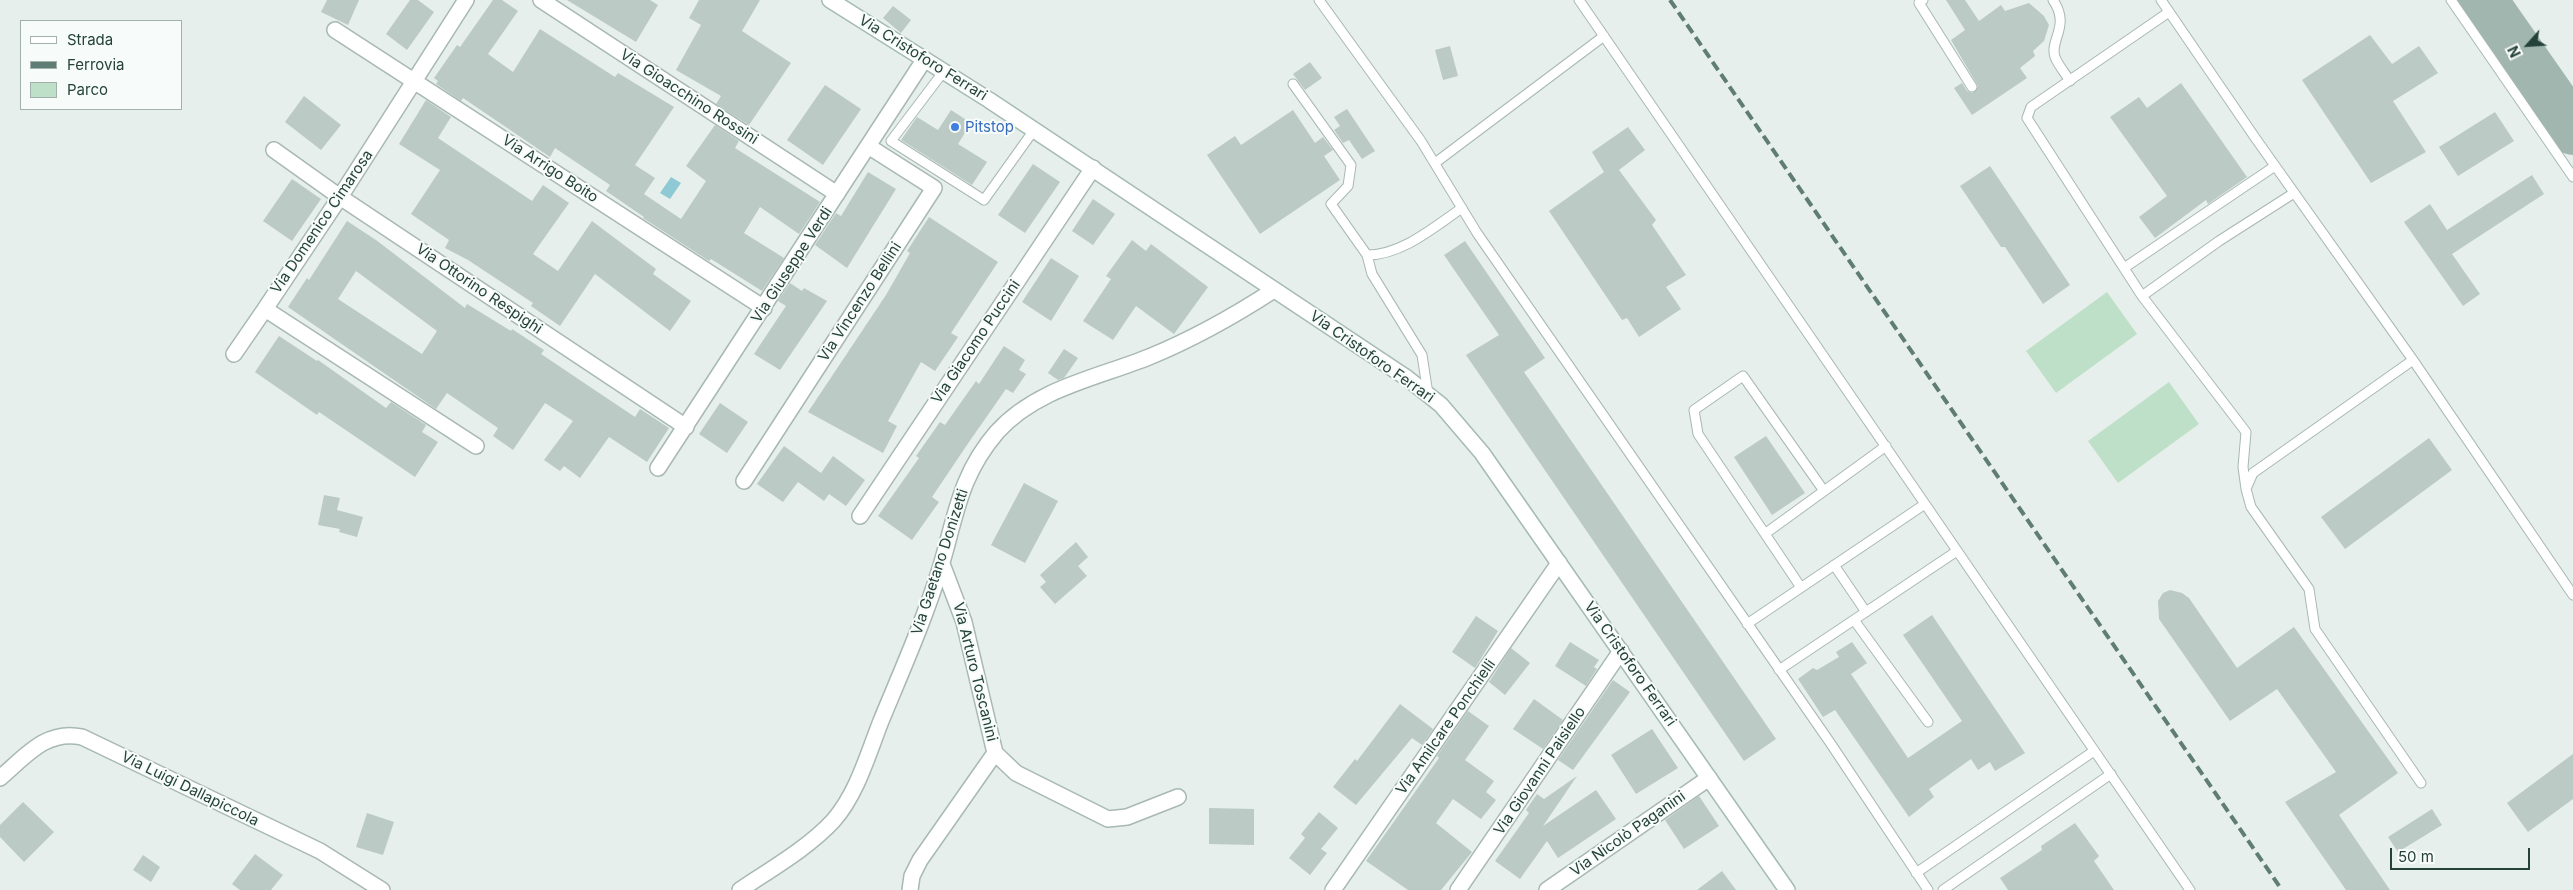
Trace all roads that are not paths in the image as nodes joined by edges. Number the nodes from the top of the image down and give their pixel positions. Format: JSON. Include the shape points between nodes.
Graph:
{"nodes":[{"id":1,"x":466,"y":0,"type":"edge"},
{"id":2,"x":541,"y":0,"type":"edge"},
{"id":3,"x":830,"y":0,"type":"edge"},
{"id":4,"x":1319,"y":0,"type":"edge"},
{"id":5,"x":1579,"y":0,"type":"edge"},
{"id":6,"x":1923,"y":0,"type":"edge"},
{"id":7,"x":2160,"y":0,"type":"edge"},
{"id":8,"x":2451,"y":0,"type":"edge"},
{"id":9,"x":2056,"y":1,"type":"edge"},
{"id":10,"x":2169,"y":12,"type":"junction"},
{"id":11,"x":335,"y":30,"type":"dead end"},
{"id":12,"x":1604,"y":36,"type":"junction"},
{"id":13,"x":924,"y":60,"type":"junction"},
{"id":14,"x":944,"y":71,"type":"junction"},
{"id":15,"x":415,"y":81,"type":"junction"},
{"id":16,"x":2070,"y":81,"type":"junction"},
{"id":17,"x":1294,"y":84,"type":"dead end"},
{"id":18,"x":1972,"y":87,"type":"dead end"},
{"id":19,"x":1034,"y":130,"type":"junction"},
{"id":20,"x":868,"y":146,"type":"junction"},
{"id":21,"x":274,"y":150,"type":"dead end"},
{"id":22,"x":1435,"y":163,"type":"junction"},
{"id":23,"x":2275,"y":166,"type":"junction"},
{"id":24,"x":1093,"y":168,"type":"junction"},
{"id":25,"x":2573,"y":177,"type":"edge"},
{"id":26,"x":2294,"y":193,"type":"junction"},
{"id":27,"x":837,"y":194,"type":"junction"},
{"id":28,"x":340,"y":197,"type":"junction"},
{"id":29,"x":1462,"y":208,"type":"junction"},
{"id":30,"x":1367,"y":255,"type":"junction"},
{"id":31,"x":2124,"y":268,"type":"junction"},
{"id":32,"x":1274,"y":290,"type":"junction"},
{"id":33,"x":2142,"y":296,"type":"junction"},
{"id":34,"x":764,"y":308,"type":"junction"},
{"id":35,"x":265,"y":309,"type":"junction"},
{"id":36,"x":234,"y":354,"type":"dead end"},
{"id":37,"x":2413,"y":360,"type":"junction"},
{"id":38,"x":1428,"y":394,"type":"junction"},
{"id":39,"x":686,"y":427,"type":"junction"},
{"id":40,"x":476,"y":446,"type":"dead end"},
{"id":41,"x":1886,"y":446,"type":"junction"},
{"id":42,"x":658,"y":468,"type":"dead end"},
{"id":43,"x":744,"y":482,"type":"dead end"},
{"id":44,"x":2246,"y":489,"type":"junction"},
{"id":45,"x":1824,"y":491,"type":"junction"},
{"id":46,"x":1925,"y":504,"type":"junction"},
{"id":47,"x":860,"y":516,"type":"dead end"},
{"id":48,"x":1766,"y":533,"type":"junction"},
{"id":49,"x":1957,"y":551,"type":"junction"},
{"id":50,"x":1559,"y":563,"type":"junction"},
{"id":51,"x":942,"y":564,"type":"junction"},
{"id":52,"x":1834,"y":565,"type":"junction"},
{"id":53,"x":1800,"y":586,"type":"junction"},
{"id":54,"x":2573,"y":595,"type":"edge"},
{"id":55,"x":1866,"y":612,"type":"junction"},
{"id":56,"x":1854,"y":620,"type":"junction"},
{"id":57,"x":1747,"y":624,"type":"junction"},
{"id":58,"x":1621,"y":651,"type":"junction"},
{"id":59,"x":1779,"y":670,"type":"junction"},
{"id":60,"x":1928,"y":722,"type":"dead end"},
{"id":61,"x":2094,"y":751,"type":"junction"},
{"id":62,"x":995,"y":753,"type":"junction"},
{"id":63,"x":2111,"y":774,"type":"junction"},
{"id":64,"x":0,"y":778,"type":"edge"},
{"id":65,"x":1709,"y":778,"type":"junction"},
{"id":66,"x":2421,"y":783,"type":"dead end"},
{"id":67,"x":1178,"y":797,"type":"dead end"},
{"id":68,"x":1916,"y":873,"type":"junction"},
{"id":69,"x":382,"y":890,"type":"edge"},
{"id":70,"x":740,"y":890,"type":"edge"},
{"id":71,"x":910,"y":890,"type":"edge"},
{"id":72,"x":1333,"y":890,"type":"edge"},
{"id":73,"x":1458,"y":890,"type":"edge"},
{"id":74,"x":1547,"y":890,"type":"edge"},
{"id":75,"x":1787,"y":890,"type":"edge"},
{"id":76,"x":1928,"y":890,"type":"edge"},
{"id":77,"x":1943,"y":890,"type":"edge"},
{"id":78,"x":2190,"y":890,"type":"edge"}],
"edges":[{"from":1,"to":15,"type":"street","name":"Via Domenico Cimarosa"},
{"from":2,"to":27,"type":"street","name":"Via Gioacchino Rossini"},
{"from":3,"to":13,"type":"street","name":"Via Cristoforo Ferrari"},
{"from":4,"to":22,"type":"lane"},
{"from":5,"to":12,"type":"lane"},
{"from":6,"to":18,"type":"lane","via":[[1919,3]]},
{"from":7,"to":10,"type":"lane"},
{"from":8,"to":25,"type":"lane"},
{"from":9,"to":16,"type":"lane","via":[[2061,20],[2055,58]]},
{"from":10,"to":16,"type":"lane"},
{"from":10,"to":23,"type":"lane"},
{"from":11,"to":15,"type":"street","name":"Via Arrigo Boito"},
{"from":12,"to":22,"type":"lane"},
{"from":12,"to":41,"type":"lane"},
{"from":13,"to":14,"type":"street","name":"Via Cristoforo Ferrari"},
{"from":13,"to":20,"type":"street","name":"Via Giuseppe Verdi"},
{"from":14,"to":19,"type":"street","name":"Via Cristoforo Ferrari"},
{"from":14,"to":19,"type":"lane","via":[[892,141],[984,200]]},
{"from":15,"to":28,"type":"street","name":"Via Domenico Cimarosa"},
{"from":15,"to":34,"type":"street","name":"Via Arrigo Boito"},
{"from":16,"to":31,"type":"lane","via":[[2031,107],[2027,118]]},
{"from":17,"to":30,"type":"lane","via":[[1351,164],[1348,186],[1332,204]]},
{"from":19,"to":24,"type":"street","name":"Via Cristoforo Ferrari"},
{"from":20,"to":27,"type":"street","name":"Via Giuseppe Verdi"},
{"from":20,"to":43,"type":"street","name":"Via Vincenzo Bellini","via":[[934,188]]},
{"from":21,"to":28,"type":"street","name":"Via Ottorino Respighi"},
{"from":22,"to":29,"type":"lane"},
{"from":23,"to":26,"type":"lane"},
{"from":23,"to":31,"type":"lane"},
{"from":24,"to":32,"type":"street","name":"Via Cristoforo Ferrari"},
{"from":24,"to":47,"type":"street","name":"Via Giacomo Puccini"},
{"from":26,"to":33,"type":"lane"},
{"from":26,"to":37,"type":"lane"},
{"from":27,"to":34,"type":"street","name":"Via Giuseppe Verdi"},
{"from":28,"to":35,"type":"street","name":"Via Domenico Cimarosa"},
{"from":28,"to":39,"type":"street","name":"Via Ottorino Respighi"},
{"from":29,"to":30,"type":"lane","via":[[1421,236],[1384,255]]},
{"from":29,"to":57,"type":"lane"},
{"from":30,"to":38,"type":"lane","via":[[1372,274],[1422,355]]},
{"from":31,"to":33,"type":"lane"},
{"from":32,"to":38,"type":"street","name":"Via Cristoforo Ferrari"},
{"from":32,"to":51,"type":"street","name":"Via Gaetano Donizetti","via":[[1191,338],[1149,357],[1064,387],[1018,414],[993,438],[968,477],[957,504]]},
{"from":33,"to":44,"type":"lane","via":[[2246,432],[2243,467]]},
{"from":34,"to":39,"type":"street","name":"Via Giuseppe Verdi"},
{"from":35,"to":36,"type":"street"},
{"from":35,"to":40,"type":"street","name":"Via Domenico Cimarosa"},
{"from":37,"to":44,"type":"lane","via":[[2253,473]]},
{"from":37,"to":54,"type":"lane"},
{"from":38,"to":50,"type":"street","name":"Via Cristoforo Ferrari","via":[[1454,418],[1474,443]]},
{"from":39,"to":42,"type":"street","name":"Via Giuseppe Verdi"},
{"from":41,"to":45,"type":"lane"},
{"from":41,"to":46,"type":"lane"},
{"from":44,"to":66,"type":"lane","via":[[2251,507],[2308,589],[2316,629]]},
{"from":45,"to":48,"type":"lane"},
{"from":45,"to":48,"type":"lane","via":[[1743,376],[1694,410],[1698,434]]},
{"from":46,"to":49,"type":"lane"},
{"from":46,"to":52,"type":"lane"},
{"from":48,"to":53,"type":"lane"},
{"from":49,"to":55,"type":"lane"},
{"from":49,"to":61,"type":"lane"},
{"from":50,"to":58,"type":"street","name":"Via Cristoforo Ferrari"},
{"from":50,"to":72,"type":"street","name":"Via Amilcare Ponchielli"},
{"from":51,"to":62,"type":"street","name":"Via Arturo Toscanini","via":[[964,622]]},
{"from":51,"to":70,"type":"street","name":"Via Gaetano Donizetti","via":[[922,624],[844,805],[820,833]]},
{"from":52,"to":53,"type":"lane"},
{"from":52,"to":55,"type":"lane"},
{"from":53,"to":57,"type":"lane"},
{"from":55,"to":56,"type":"lane"},
{"from":56,"to":59,"type":"lane"},
{"from":56,"to":60,"type":"lane"},
{"from":57,"to":59,"type":"lane"},
{"from":58,"to":65,"type":"street","name":"Via Cristoforo Ferrari"},
{"from":58,"to":73,"type":"street","name":"Via Giovanni Paisiello"},
{"from":59,"to":68,"type":"lane"},
{"from":61,"to":63,"type":"lane"},
{"from":61,"to":68,"type":"lane"},
{"from":62,"to":67,"type":"street","name":"Via Arturo Toscanini","via":[[1016,773],[1108,819],[1127,817]]},
{"from":62,"to":71,"type":"street","name":"Via Arturo Toscanini","via":[[920,860],[912,876]]},
{"from":63,"to":77,"type":"lane"},
{"from":63,"to":78,"type":"lane"},
{"from":64,"to":69,"type":"street","name":"Via Luigi Dallapiccola","via":[[46,741],[61,734],[82,737],[320,851]]},
{"from":65,"to":74,"type":"street","name":"Via Nicolò Paganini"},
{"from":65,"to":75,"type":"street","name":"Via Cristoforo Ferrari"},
{"from":68,"to":76,"type":"lane"}]}
